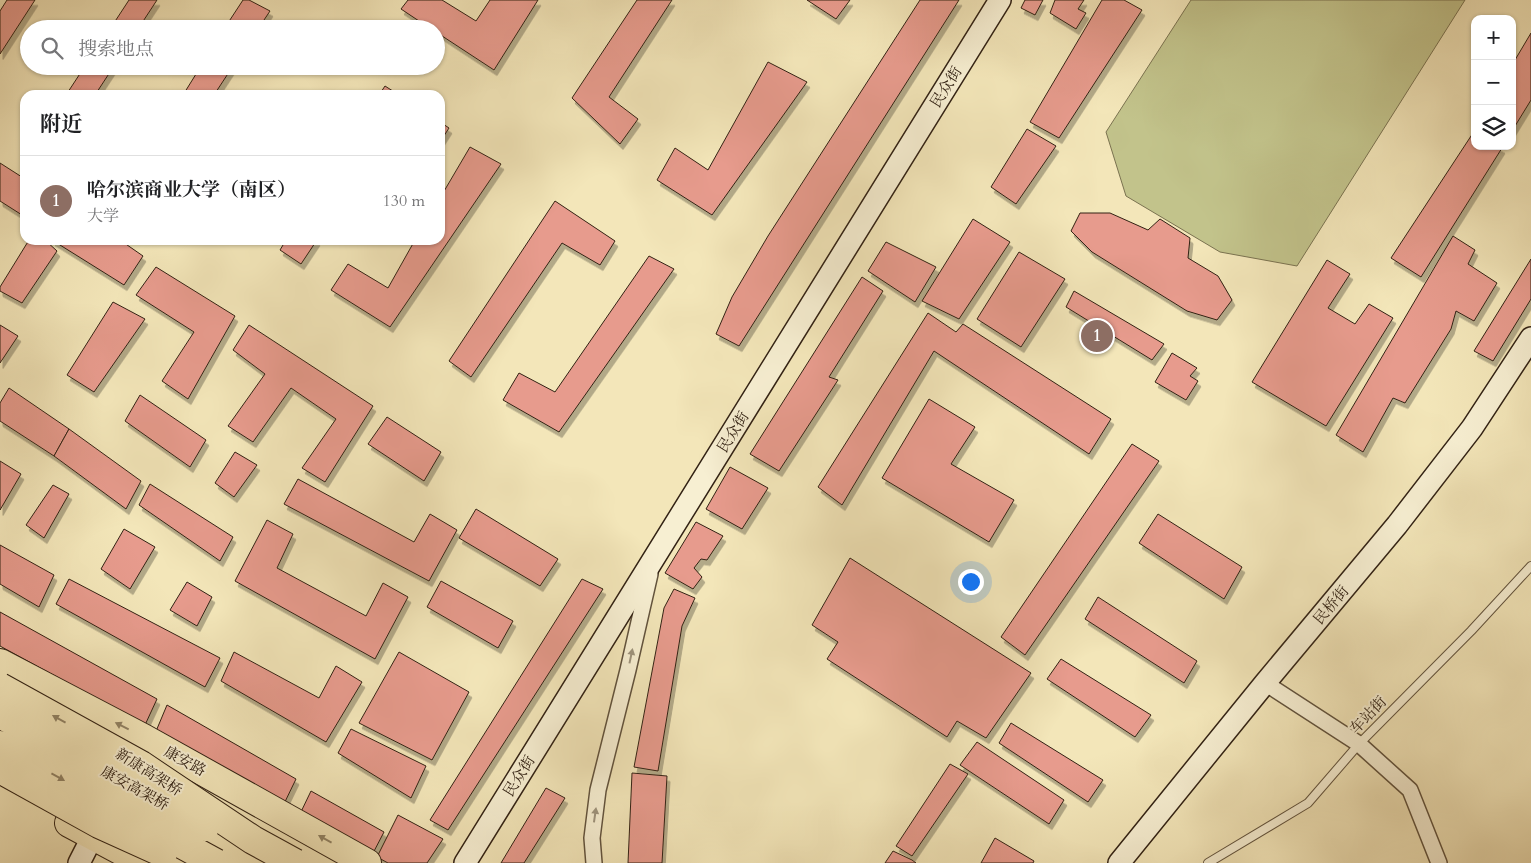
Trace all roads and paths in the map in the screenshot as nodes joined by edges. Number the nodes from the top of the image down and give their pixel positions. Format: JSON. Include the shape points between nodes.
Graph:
{"nodes":[{"id":1,"x":1000,"y":0,"type":"edge"},
{"id":2,"x":1531,"y":338,"type":"edge"},
{"id":3,"x":652,"y":563,"type":"junction"},
{"id":4,"x":1531,"y":566,"type":"edge"},
{"id":5,"x":0,"y":663,"type":"edge"},
{"id":6,"x":1265,"y":682,"type":"junction"},
{"id":7,"x":0,"y":687,"type":"edge"},
{"id":8,"x":0,"y":714,"type":"edge"},
{"id":9,"x":145,"y":739,"type":"junction"},
{"id":10,"x":1359,"y":744,"type":"junction"},
{"id":11,"x":0,"y":745,"type":"edge"},
{"id":12,"x":0,"y":769,"type":"edge"},
{"id":13,"x":0,"y":785,"type":"edge"},
{"id":14,"x":93,"y":835,"type":"junction"},
{"id":15,"x":79,"y":863,"type":"edge"},
{"id":16,"x":144,"y":863,"type":"edge"},
{"id":17,"x":185,"y":863,"type":"edge"},
{"id":18,"x":216,"y":863,"type":"edge"},
{"id":19,"x":270,"y":863,"type":"edge"},
{"id":20,"x":295,"y":863,"type":"edge"},
{"id":21,"x":367,"y":863,"type":"edge"},
{"id":22,"x":465,"y":863,"type":"edge"},
{"id":23,"x":594,"y":863,"type":"edge"},
{"id":24,"x":1119,"y":863,"type":"edge"},
{"id":25,"x":1208,"y":863,"type":"edge"},
{"id":26,"x":1439,"y":863,"type":"edge"}],
"edges":[{"from":1,"to":3,"type":"main road","name":"民众街"},
{"from":2,"to":6,"type":"main road","name":"民桥街","via":[[1472,428],[1398,525]]},
{"from":3,"to":22,"type":"main road","name":"民众街"},
{"from":23,"to":3,"type":"street","one_way":true,"via":[[592,838],[598,790]]},
{"from":4,"to":10,"type":"lane","name":"车站街"},
{"from":9,"to":5,"type":"highway","name":"康安路","one_way":true},
{"from":6,"to":10,"type":"street"},
{"from":6,"to":24,"type":"main road","name":"民桥街"},
{"from":20,"to":7,"type":"highway","name":"新康高架桥","one_way":true,"bridge":true,"via":[[253,840],[141,765]]},
{"from":8,"to":19,"type":"highway","name":"康安高架桥","bridge":true},
{"from":9,"to":14,"type":"main road"},
{"from":21,"to":9,"type":"highway","name":"康安路","one_way":true},
{"from":10,"to":25,"type":"lane","name":"车站街","via":[[1308,804]]},
{"from":10,"to":26,"type":"street","via":[[1410,790]]},
{"from":11,"to":18,"type":"highway","name":"康安高架桥","one_way":true,"bridge":true},
{"from":12,"to":17,"type":"highway","bridge":true,"via":[[99,824]]},
{"from":13,"to":14,"type":"highway"},
{"from":14,"to":15,"type":"main road"},
{"from":14,"to":16,"type":"highway"}]}
